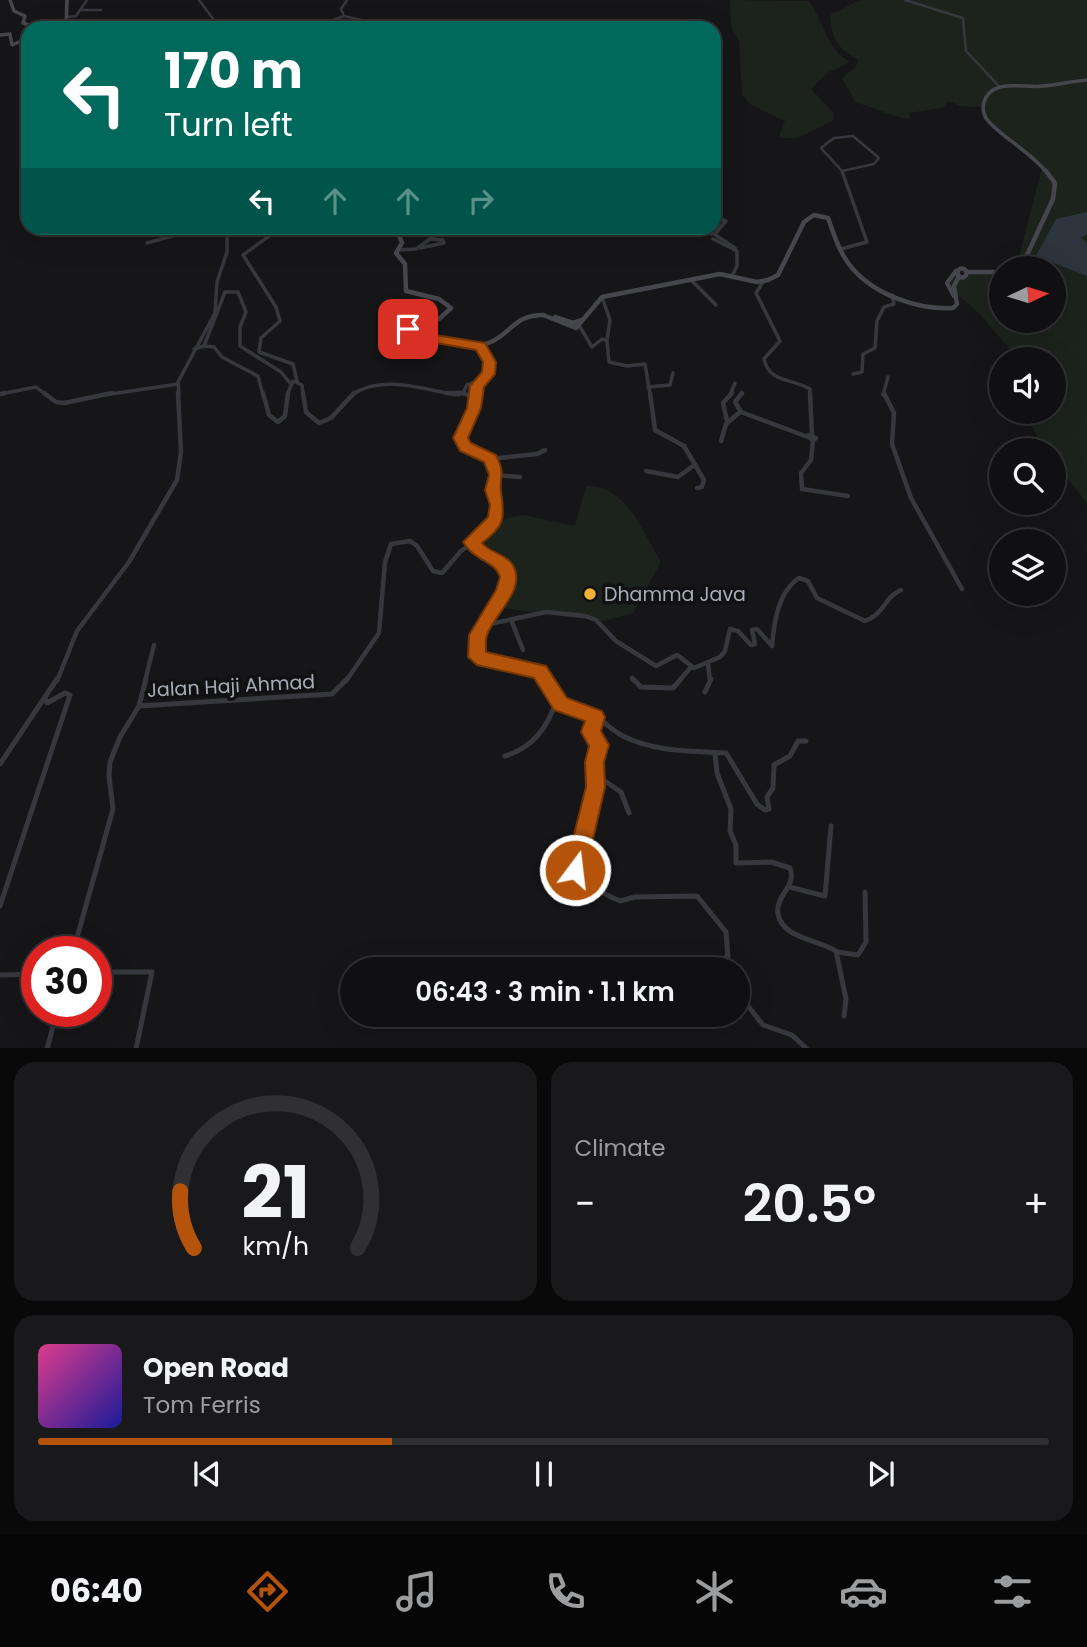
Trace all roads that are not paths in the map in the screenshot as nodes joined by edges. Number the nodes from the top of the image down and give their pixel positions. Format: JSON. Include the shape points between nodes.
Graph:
{"nodes":[{"id":1,"x":10,"y":0,"type":"edge"},
{"id":2,"x":67,"y":0,"type":"edge"},
{"id":3,"x":87,"y":0,"type":"edge"},
{"id":4,"x":199,"y":0,"type":"edge"},
{"id":5,"x":347,"y":0,"type":"edge"},
{"id":6,"x":905,"y":0,"type":"edge"},
{"id":7,"x":81,"y":10,"type":"junction"},
{"id":8,"x":101,"y":10,"type":"dead end"},
{"id":9,"x":344,"y":16,"type":"junction"},
{"id":10,"x":69,"y":18,"type":"junction"},
{"id":11,"x":23,"y":21,"type":"edge"},
{"id":12,"x":68,"y":21,"type":"edge"},
{"id":13,"x":215,"y":21,"type":"edge"},
{"id":14,"x":330,"y":21,"type":"edge"},
{"id":15,"x":366,"y":21,"type":"edge"},
{"id":16,"x":0,"y":35,"type":"edge"},
{"id":17,"x":21,"y":41,"type":"edge"},
{"id":18,"x":1087,"y":80,"type":"edge"},
{"id":19,"x":999,"y":86,"type":"junction"},
{"id":20,"x":842,"y":170,"type":"junction"},
{"id":21,"x":176,"y":235,"type":"edge"},
{"id":22,"x":227,"y":235,"type":"edge"},
{"id":23,"x":271,"y":235,"type":"edge"},
{"id":24,"x":399,"y":235,"type":"edge"},
{"id":25,"x":437,"y":235,"type":"edge"},
{"id":26,"x":709,"y":235,"type":"edge"},
{"id":27,"x":714,"y":236,"type":"joint"},
{"id":28,"x":430,"y":239,"type":"junction"},
{"id":29,"x":147,"y":243,"type":"dead end"},
{"id":30,"x":419,"y":248,"type":"junction"},
{"id":31,"x":841,"y":249,"type":"junction"},
{"id":32,"x":398,"y":250,"type":"junction"},
{"id":33,"x":1026,"y":256,"type":"edge"},
{"id":34,"x":989,"y":272,"type":"edge"},
{"id":35,"x":732,"y":276,"type":"junction"},
{"id":36,"x":692,"y":281,"type":"junction"},
{"id":37,"x":763,"y":282,"type":"junction"},
{"id":38,"x":891,"y":294,"type":"junction"},
{"id":39,"x":602,"y":297,"type":"junction"},
{"id":40,"x":716,"y":305,"type":"dead end"},
{"id":41,"x":543,"y":315,"type":"junction"},
{"id":42,"x":582,"y":320,"type":"junction"},
{"id":43,"x":580,"y":327,"type":"junction"},
{"id":44,"x":607,"y":341,"type":"junction"},
{"id":45,"x":204,"y":346,"type":"junction"},
{"id":46,"x":480,"y":346,"type":"junction"},
{"id":47,"x":194,"y":349,"type":"junction"},
{"id":48,"x":673,"y":373,"type":"dead end"},
{"id":49,"x":853,"y":374,"type":"dead end"},
{"id":50,"x":888,"y":377,"type":"dead end"},
{"id":51,"x":479,"y":380,"type":"junction"},
{"id":52,"x":297,"y":381,"type":"junction"},
{"id":53,"x":290,"y":383,"type":"junction"},
{"id":54,"x":735,"y":383,"type":"dead end"},
{"id":55,"x":178,"y":384,"type":"junction"},
{"id":56,"x":648,"y":387,"type":"junction"},
{"id":57,"x":463,"y":393,"type":"junction"},
{"id":58,"x":742,"y":393,"type":"dead end"},
{"id":59,"x":0,"y":394,"type":"edge"},
{"id":60,"x":476,"y":398,"type":"junction"},
{"id":61,"x":741,"y":412,"type":"junction"},
{"id":62,"x":727,"y":421,"type":"junction"},
{"id":63,"x":811,"y":437,"type":"junction"},
{"id":64,"x":721,"y":442,"type":"dead end"},
{"id":65,"x":545,"y":450,"type":"dead end"},
{"id":66,"x":490,"y":459,"type":"junction"},
{"id":67,"x":693,"y":466,"type":"junction"},
{"id":68,"x":646,"y":471,"type":"dead end"},
{"id":69,"x":496,"y":475,"type":"junction"},
{"id":70,"x":520,"y":477,"type":"dead end"},
{"id":71,"x":697,"y":488,"type":"dead end"},
{"id":72,"x":848,"y":496,"type":"dead end"},
{"id":73,"x":471,"y":542,"type":"junction"},
{"id":74,"x":962,"y":589,"type":"dead end"},
{"id":75,"x":901,"y":590,"type":"dead end"},
{"id":76,"x":486,"y":617,"type":"junction"},
{"id":77,"x":512,"y":622,"type":"junction"},
{"id":78,"x":154,"y":645,"type":"dead end"},
{"id":79,"x":523,"y":650,"type":"dead end"},
{"id":80,"x":708,"y":664,"type":"junction"},
{"id":81,"x":691,"y":667,"type":"junction"},
{"id":82,"x":632,"y":678,"type":"dead end"},
{"id":83,"x":705,"y":692,"type":"dead end"},
{"id":84,"x":46,"y":699,"type":"junction"},
{"id":85,"x":556,"y":700,"type":"junction"},
{"id":86,"x":139,"y":706,"type":"junction"},
{"id":87,"x":595,"y":717,"type":"junction"},
{"id":88,"x":806,"y":741,"type":"dead end"},
{"id":89,"x":715,"y":754,"type":"junction"},
{"id":90,"x":505,"y":756,"type":"dead end"},
{"id":91,"x":0,"y":764,"type":"edge"},
{"id":92,"x":596,"y":775,"type":"junction"},
{"id":93,"x":629,"y":813,"type":"dead end"},
{"id":94,"x":831,"y":826,"type":"dead end"},
{"id":95,"x":789,"y":887,"type":"junction"},
{"id":96,"x":865,"y":892,"type":"dead end"},
{"id":97,"x":0,"y":906,"type":"edge"},
{"id":98,"x":77,"y":936,"type":"edge"},
{"id":99,"x":836,"y":951,"type":"junction"},
{"id":100,"x":727,"y":956,"type":"edge"},
{"id":101,"x":112,"y":971,"type":"edge"},
{"id":102,"x":21,"y":974,"type":"edge"},
{"id":103,"x":0,"y":975,"type":"edge"},
{"id":104,"x":750,"y":1008,"type":"edge"},
{"id":105,"x":844,"y":1016,"type":"dead end"},
{"id":106,"x":53,"y":1027,"type":"edge"},
{"id":107,"x":47,"y":1048,"type":"edge"},
{"id":108,"x":136,"y":1048,"type":"edge"},
{"id":109,"x":807,"y":1048,"type":"edge"}],
"edges":[{"from":1,"to":11,"type":"main road","via":[[13,12],[25,16]]},
{"from":2,"to":10,"type":"main road"},
{"from":3,"to":7,"type":"street"},
{"from":4,"to":13,"type":"street"},
{"from":5,"to":9,"type":"street","via":[[341,9]]},
{"from":6,"to":19,"type":"street","via":[[962,18],[966,51]]},
{"from":7,"to":8,"type":"street"},
{"from":7,"to":10,"type":"street"},
{"from":9,"to":14,"type":"street"},
{"from":9,"to":15,"type":"street"},
{"from":10,"to":12,"type":"main road"},
{"from":16,"to":17,"type":"main road","via":[[10,34],[12,45]]},
{"from":18,"to":19,"type":"main road"},
{"from":19,"to":33,"type":"main road","via":[[991,89],[985,101],[985,118],[1044,166],[1056,190]]},
{"from":20,"to":20,"type":"street","via":[[821,148],[834,138],[857,137],[879,158],[874,164]]},
{"from":20,"to":31,"type":"street","via":[[867,242]]},
{"from":21,"to":29,"type":"street"},
{"from":22,"to":47,"type":"street","via":[[216,282],[215,313]]},
{"from":23,"to":52,"type":"street","via":[[243,255],[280,321],[257,345],[266,356],[293,364]]},
{"from":24,"to":32,"type":"main road","via":[[402,243]]},
{"from":25,"to":28,"type":"street"},
{"from":26,"to":27,"type":"street"},
{"from":27,"to":35,"type":"street","via":[[735,248],[738,260]]},
{"from":28,"to":30,"type":"street"},
{"from":28,"to":30,"type":"street","via":[[444,243]]},
{"from":30,"to":32,"type":"street"},
{"from":31,"to":37,"type":"main road","via":[[828,218],[810,216],[778,275]]},
{"from":31,"to":38,"type":"main road","via":[[854,271]]},
{"from":32,"to":46,"type":"main road","via":[[405,264],[408,293],[430,294],[451,308],[449,314],[410,327],[409,333]]},
{"from":34,"to":38,"type":"main road","via":[[958,273],[956,307],[931,309]]},
{"from":35,"to":36,"type":"main road"},
{"from":35,"to":37,"type":"main road"},
{"from":36,"to":39,"type":"main road"},
{"from":36,"to":40,"type":"street"},
{"from":37,"to":63,"type":"street","via":[[756,293],[780,341],[763,362],[776,379],[810,389]]},
{"from":38,"to":49,"type":"street","via":[[895,303],[880,313],[873,339],[876,348],[863,354],[862,372]]},
{"from":39,"to":42,"type":"main road","via":[[591,304]]},
{"from":39,"to":44,"type":"street","via":[[610,320]]},
{"from":41,"to":42,"type":"main road"},
{"from":41,"to":43,"type":"main road","via":[[568,327]]},
{"from":41,"to":46,"type":"main road","via":[[515,320]]},
{"from":42,"to":43,"type":"main road"},
{"from":43,"to":44,"type":"street","via":[[591,346]]},
{"from":44,"to":56,"type":"street","via":[[609,362],[646,364]]},
{"from":45,"to":47,"type":"street"},
{"from":45,"to":53,"type":"street","via":[[214,347],[258,376],[273,421],[283,421]]},
{"from":45,"to":53,"type":"street","via":[[222,296],[238,292],[246,312],[239,327],[244,354],[275,369]]},
{"from":46,"to":51,"type":"street","via":[[491,366]]},
{"from":47,"to":55,"type":"street"},
{"from":48,"to":56,"type":"street","via":[[670,385]]},
{"from":50,"to":74,"type":"street","via":[[883,395],[894,413],[892,444],[900,470]]},
{"from":51,"to":57,"type":"street","via":[[467,385]]},
{"from":51,"to":60,"type":"street"},
{"from":52,"to":53,"type":"street"},
{"from":52,"to":57,"type":"street","via":[[302,385],[306,412],[319,423],[331,419],[356,391],[365,388],[410,385]]},
{"from":54,"to":62,"type":"street","via":[[723,402]]},
{"from":55,"to":59,"type":"street","via":[[64,403],[36,387]]},
{"from":55,"to":84,"type":"street","via":[[181,452],[177,480],[129,562],[77,631]]},
{"from":56,"to":67,"type":"street","via":[[654,430],[684,446]]},
{"from":57,"to":60,"type":"street"},
{"from":58,"to":61,"type":"street","via":[[735,402]]},
{"from":60,"to":66,"type":"street","via":[[461,440]]},
{"from":61,"to":62,"type":"street"},
{"from":61,"to":63,"type":"street"},
{"from":62,"to":64,"type":"street"},
{"from":63,"to":72,"type":"street","via":[[811,460],[801,473],[802,489]]},
{"from":65,"to":66,"type":"street"},
{"from":66,"to":69,"type":"street","name":"Jalan Haji Ahmad"},
{"from":67,"to":68,"type":"street","via":[[679,478]]},
{"from":67,"to":71,"type":"street","via":[[704,480]]},
{"from":69,"to":70,"type":"street"},
{"from":69,"to":73,"type":"street","name":"Jalan Haji Ahmad","via":[[496,518],[489,530]]},
{"from":73,"to":76,"type":"street","via":[[508,572],[504,592]]},
{"from":73,"to":86,"type":"street","name":"Jalan Haji Ahmad","via":[[449,569],[440,573],[433,571],[410,541],[391,544],[379,633],[336,693]]},
{"from":75,"to":80,"type":"street","via":[[879,616],[866,621],[817,598],[805,578],[795,579],[775,619],[773,645],[767,644],[757,629],[752,630],[753,645],[730,629],[723,654]]},
{"from":76,"to":77,"type":"street","via":[[490,624]]},
{"from":76,"to":85,"type":"street","via":[[476,638],[477,657],[540,672]]},
{"from":77,"to":79,"type":"street"},
{"from":77,"to":81,"type":"street","via":[[545,612],[585,616],[653,666],[678,655]]},
{"from":78,"to":86,"type":"street","name":"Jalan Haji Ahmad"},
{"from":80,"to":81,"type":"street"},
{"from":80,"to":83,"type":"street","via":[[711,678]]},
{"from":81,"to":82,"type":"street","via":[[673,688],[641,687]]},
{"from":84,"to":91,"type":"street"},
{"from":84,"to":97,"type":"street","via":[[49,704],[70,695]]},
{"from":85,"to":87,"type":"street"},
{"from":85,"to":90,"type":"street","via":[[549,723],[522,751]]},
{"from":86,"to":98,"type":"street","via":[[111,759],[113,809]]},
{"from":87,"to":89,"type":"street","via":[[629,738]]},
{"from":87,"to":92,"type":"street","via":[[591,732],[599,745]]},
{"from":88,"to":89,"type":"street","via":[[798,741],[790,756],[774,765],[768,810],[757,804],[729,756]]},
{"from":89,"to":95,"type":"street","via":[[731,809],[736,863],[782,864],[793,872]]},
{"from":92,"to":93,"type":"street","via":[[621,792]]},
{"from":92,"to":100,"type":"street","via":[[577,873],[620,901],[697,896],[726,932]]},
{"from":94,"to":95,"type":"street","via":[[825,896]]},
{"from":95,"to":99,"type":"street","via":[[778,902],[783,927]]},
{"from":96,"to":99,"type":"street","via":[[866,942],[858,955]]},
{"from":99,"to":105,"type":"street","via":[[846,999]]},
{"from":101,"to":108,"type":"street","via":[[152,972]]},
{"from":102,"to":103,"type":"street"},
{"from":104,"to":109,"type":"street","via":[[763,1024],[792,1035]]},
{"from":106,"to":107,"type":"street"}]}
